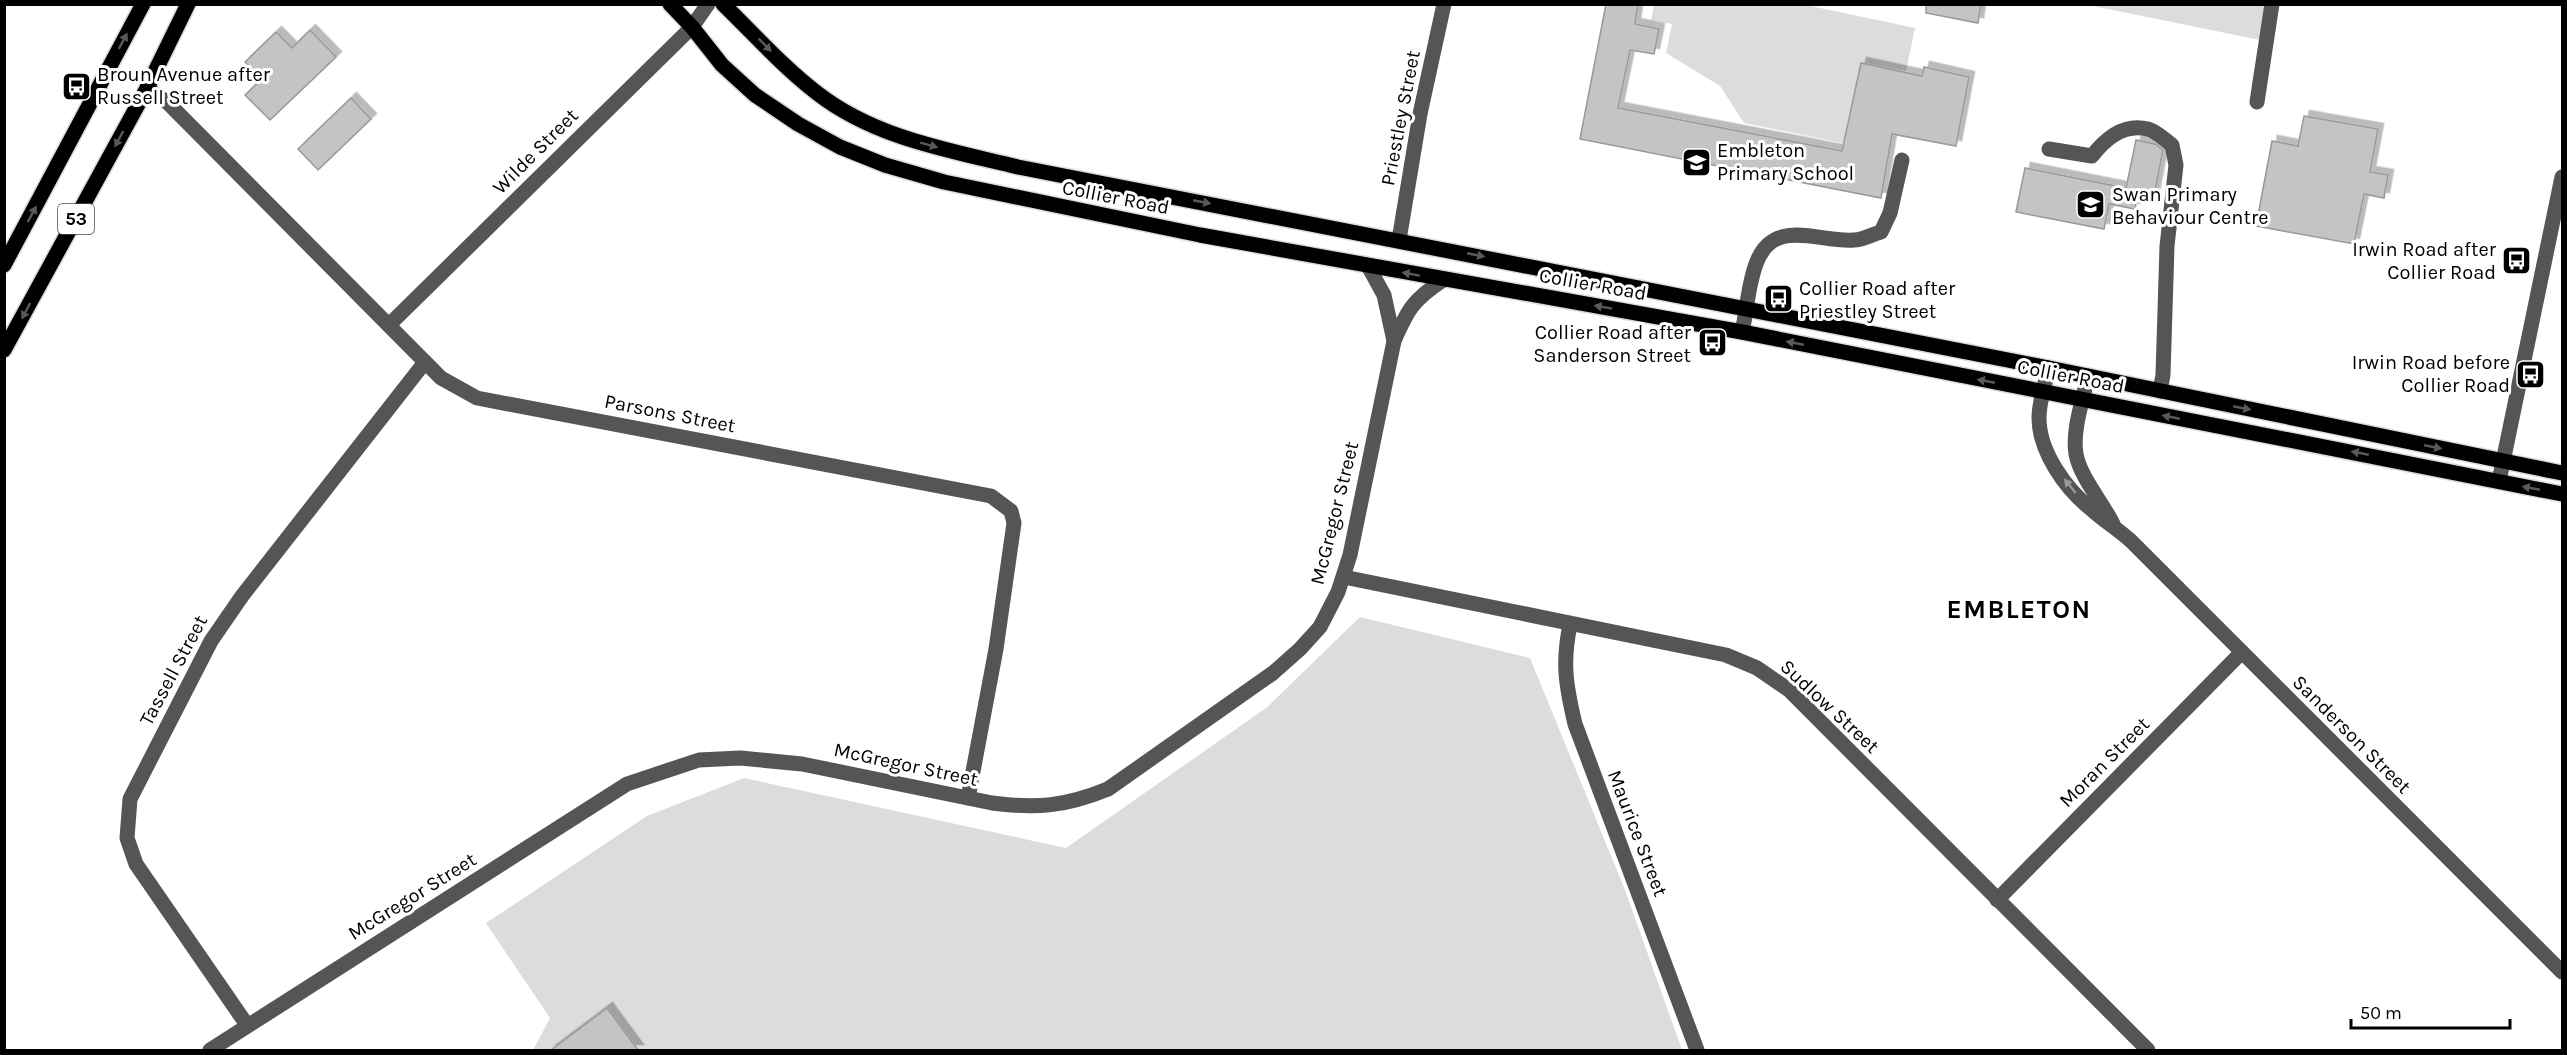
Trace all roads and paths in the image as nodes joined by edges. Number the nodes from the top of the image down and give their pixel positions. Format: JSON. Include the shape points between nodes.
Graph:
{"nodes":[{"id":1,"x":142,"y":4,"type":"edge"},
{"id":2,"x":188,"y":4,"type":"edge"},
{"id":3,"x":670,"y":4,"type":"edge"},
{"id":4,"x":708,"y":4,"type":"edge"},
{"id":5,"x":723,"y":4,"type":"edge"},
{"id":6,"x":1444,"y":4,"type":"edge"},
{"id":7,"x":2272,"y":4,"type":"edge"},
{"id":8,"x":692,"y":27,"type":"junction"},
{"id":9,"x":147,"y":88,"type":"junction"},
{"id":10,"x":2257,"y":102,"type":"dead end"},
{"id":11,"x":2049,"y":149,"type":"dead end"},
{"id":12,"x":1902,"y":160,"type":"dead end"},
{"id":13,"x":2562,"y":177,"type":"edge"},
{"id":14,"x":1399,"y":240,"type":"junction"},
{"id":15,"x":4,"y":266,"type":"edge"},
{"id":16,"x":1368,"y":266,"type":"junction"},
{"id":17,"x":1443,"y":280,"type":"junction"},
{"id":18,"x":1747,"y":310,"type":"junction"},
{"id":19,"x":389,"y":325,"type":"junction"},
{"id":20,"x":1742,"y":332,"type":"junction"},
{"id":21,"x":1394,"y":341,"type":"junction"},
{"id":22,"x":4,"y":350,"type":"edge"},
{"id":23,"x":425,"y":362,"type":"junction"},
{"id":24,"x":2049,"y":368,"type":"junction"},
{"id":25,"x":2088,"y":376,"type":"junction"},
{"id":26,"x":2160,"y":391,"type":"junction"},
{"id":27,"x":2044,"y":392,"type":"junction"},
{"id":28,"x":2083,"y":400,"type":"junction"},
{"id":29,"x":2504,"y":461,"type":"junction"},
{"id":30,"x":2562,"y":473,"type":"edge"},
{"id":31,"x":2499,"y":481,"type":"junction"},
{"id":32,"x":2562,"y":494,"type":"edge"},
{"id":33,"x":2114,"y":524,"type":"junction"},
{"id":34,"x":1344,"y":577,"type":"junction"},
{"id":35,"x":1570,"y":625,"type":"junction"},
{"id":36,"x":2241,"y":653,"type":"junction"},
{"id":37,"x":968,"y":798,"type":"junction"},
{"id":38,"x":1997,"y":900,"type":"junction"},
{"id":39,"x":2562,"y":972,"type":"edge"},
{"id":40,"x":247,"y":1025,"type":"junction"},
{"id":41,"x":210,"y":1050,"type":"edge"},
{"id":42,"x":1697,"y":1050,"type":"edge"},
{"id":43,"x":2148,"y":1050,"type":"edge"}],
"edges":[{"from":15,"to":1,"type":"main road","number":"53","one_way":true},
{"from":2,"to":9,"type":"main road","number":"53"},
{"from":3,"to":8,"type":"main road","name":"Collier Road"},
{"from":4,"to":8,"type":"street","name":"Wilde Street"},
{"from":5,"to":14,"type":"main road","name":"Collier Road","one_way":true,"via":[[818,94],[848,114],[895,135],[1018,167]]},
{"from":6,"to":14,"type":"street","name":"Priestley Street"},
{"from":7,"to":10,"type":"street"},
{"from":8,"to":16,"type":"main road","name":"Collier Road","via":[[722,65],[755,95],[840,147],[885,165],[1021,199]]},
{"from":8,"to":19,"type":"street","name":"Wilde Street"},
{"from":9,"to":19,"type":"street","name":"Parsons Street","via":[[168,103]]},
{"from":9,"to":22,"type":"main road","number":"53","one_way":true},
{"from":11,"to":26,"type":"street","via":[[2092,156],[2107,138],[2132,128],[2150,129],[2172,145],[2176,165],[2167,246]]},
{"from":12,"to":18,"type":"street","via":[[1890,213],[1881,232],[1855,240],[1804,234],[1778,238],[1765,245],[1756,264]]},
{"from":13,"to":29,"type":"street"},
{"from":14,"to":18,"type":"main road","name":"Collier Road","one_way":true},
{"from":17,"to":16,"type":"main road","name":"Collier Road","one_way":true},
{"from":16,"to":21,"type":"street","name":"McGregor Street","via":[[1384,295]]},
{"from":20,"to":17,"type":"main road","name":"Collier Road","one_way":true},
{"from":17,"to":21,"type":"street","name":"McGregor Street","via":[[1418,296]]},
{"from":18,"to":20,"type":"street"},
{"from":18,"to":24,"type":"main road","name":"Collier Road"},
{"from":19,"to":23,"type":"street","name":"Parsons Street"},
{"from":27,"to":20,"type":"main road","name":"Collier Road","one_way":true},
{"from":21,"to":34,"type":"street","name":"McGregor Street"},
{"from":23,"to":37,"type":"street","name":"Parsons Street","via":[[441,378],[477,398],[991,496],[1011,511],[1014,524],[996,649]]},
{"from":23,"to":40,"type":"street","name":"Tassell Street","via":[[226,616],[130,799],[128,838],[136,864]]},
{"from":24,"to":25,"type":"main road","name":"Collier Road"},
{"from":24,"to":27,"type":"street","name":"Sanderson Street"},
{"from":25,"to":26,"type":"main road","name":"Collier Road"},
{"from":25,"to":28,"type":"street","name":"Sanderson Street"},
{"from":26,"to":29,"type":"main road","name":"Collier Road","one_way":true},
{"from":27,"to":28,"type":"main road","name":"Collier Road"},
{"from":33,"to":27,"type":"street","name":"Sanderson Street","one_way":true,"via":[[2091,509],[2054,464],[2043,441],[2039,419]]},
{"from":31,"to":28,"type":"main road","name":"Collier Road","one_way":true},
{"from":28,"to":33,"type":"street","name":"Sanderson Street","via":[[2076,455]]},
{"from":29,"to":30,"type":"main road","name":"Collier Road"},
{"from":29,"to":31,"type":"street"},
{"from":32,"to":31,"type":"main road","name":"Collier Road","one_way":true},
{"from":33,"to":36,"type":"street","name":"Sanderson Street"},
{"from":34,"to":35,"type":"street","name":"Sudlow Street"},
{"from":34,"to":37,"type":"street","name":"McGregor Street","via":[[1320,627],[1300,650],[1108,789],[1051,806],[1024,807]]},
{"from":35,"to":38,"type":"street","name":"Sudlow Street","via":[[1726,655],[1757,668],[1789,690]]},
{"from":35,"to":42,"type":"street","name":"Maurice Street","via":[[1564,664],[1575,724]]},
{"from":36,"to":38,"type":"street","name":"Moran Street"},
{"from":36,"to":39,"type":"street","name":"Sanderson Street"},
{"from":37,"to":40,"type":"street","name":"McGregor Street","via":[[802,764],[740,758],[699,760],[661,771],[627,784]]},
{"from":38,"to":43,"type":"street","name":"Sudlow Street"},
{"from":40,"to":41,"type":"street","name":"McGregor Street"}]}
